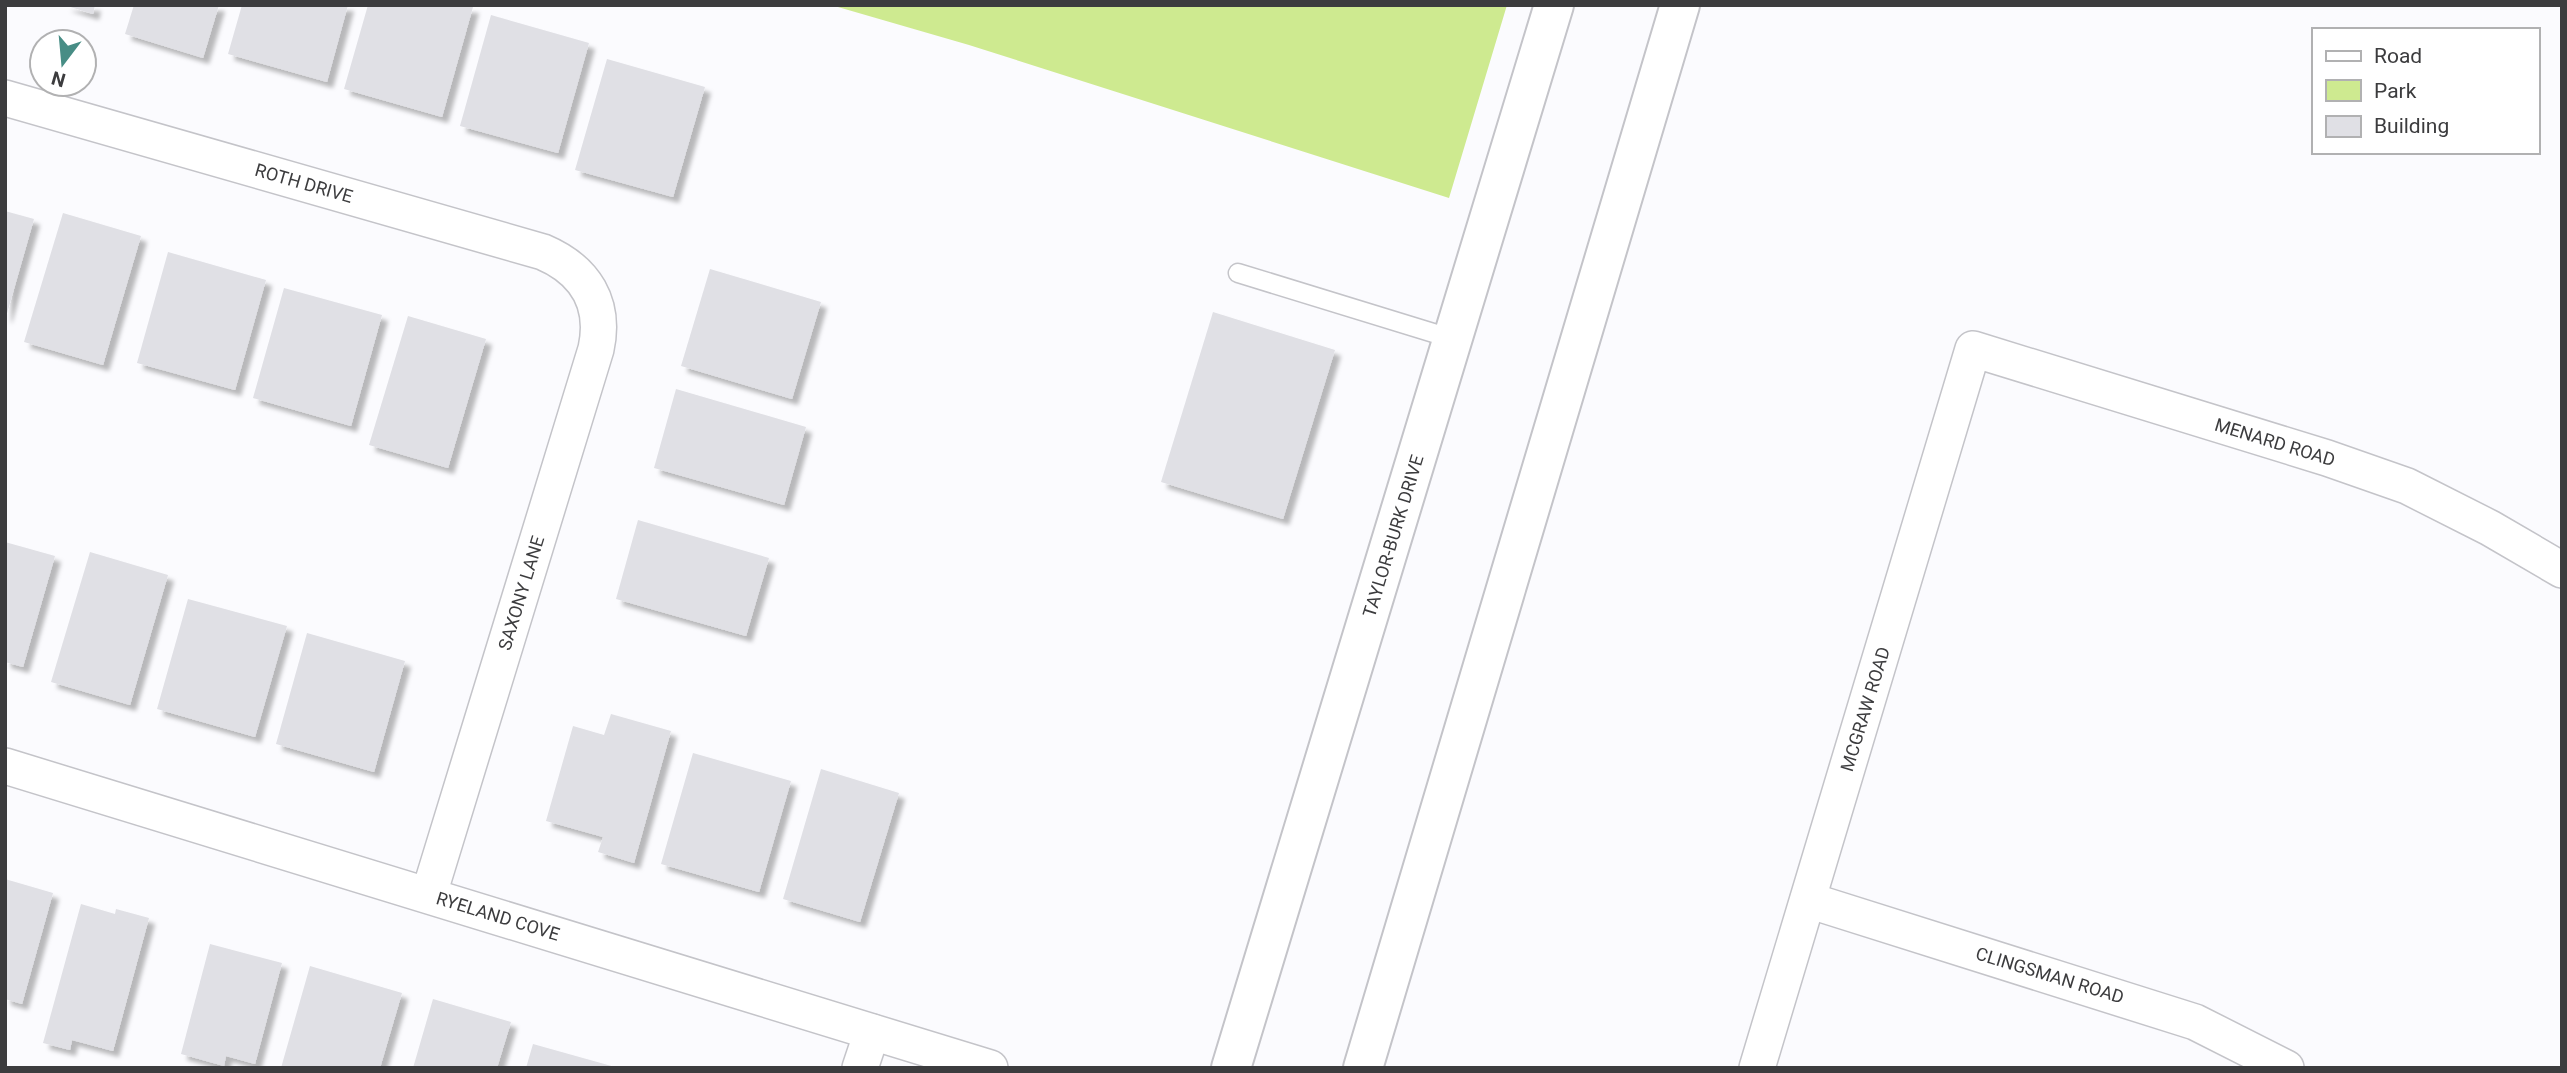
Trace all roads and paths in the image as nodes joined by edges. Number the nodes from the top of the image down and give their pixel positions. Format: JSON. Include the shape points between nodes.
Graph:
{"nodes":[{"id":1,"x":1554,"y":5,"type":"edge"},
{"id":2,"x":1680,"y":5,"type":"edge"},
{"id":3,"x":5,"y":97,"type":"edge"},
{"id":4,"x":1238,"y":273,"type":"dead end"},
{"id":5,"x":590,"y":290,"type":"joint"},
{"id":6,"x":1453,"y":339,"type":"junction"},
{"id":7,"x":1973,"y":349,"type":"joint"},
{"id":8,"x":2562,"y":570,"type":"edge"},
{"id":9,"x":5,"y":766,"type":"edge"},
{"id":10,"x":429,"y":894,"type":"junction"},
{"id":11,"x":1808,"y":900,"type":"junction"},
{"id":12,"x":872,"y":1032,"type":"junction"},
{"id":13,"x":860,"y":1068,"type":"edge"},
{"id":14,"x":990,"y":1068,"type":"edge"},
{"id":15,"x":1231,"y":1068,"type":"edge"},
{"id":16,"x":1363,"y":1068,"type":"edge"},
{"id":17,"x":1757,"y":1068,"type":"edge"},
{"id":18,"x":2286,"y":1068,"type":"edge"}],
"edges":[{"from":1,"to":6,"type":"street","name":"TAYLOR-BURK DRIVE"},
{"from":2,"to":16,"type":"street"},
{"from":3,"to":5,"type":"street","name":"ROTH DRIVE","via":[[543,252],[575,270]]},
{"from":4,"to":6,"type":"lane"},
{"from":5,"to":10,"type":"street","name":"SAXONY LANE","via":[[599,325],[596,349]]},
{"from":6,"to":15,"type":"street","name":"TAYLOR-BURK DRIVE"},
{"from":7,"to":8,"type":"street","name":"MENARD ROAD","via":[[2407,486]]},
{"from":7,"to":11,"type":"street","name":"MCGRAW ROAD"},
{"from":9,"to":10,"type":"street","name":"RYELAND COVE"},
{"from":10,"to":12,"type":"street","name":"RYELAND COVE"},
{"from":11,"to":17,"type":"street","name":"MCGRAW ROAD"},
{"from":11,"to":18,"type":"street","name":"CLINGSMAN ROAD","via":[[2195,1022]]},
{"from":12,"to":13,"type":"street"},
{"from":12,"to":14,"type":"street","name":"RYELAND COVE"}]}
